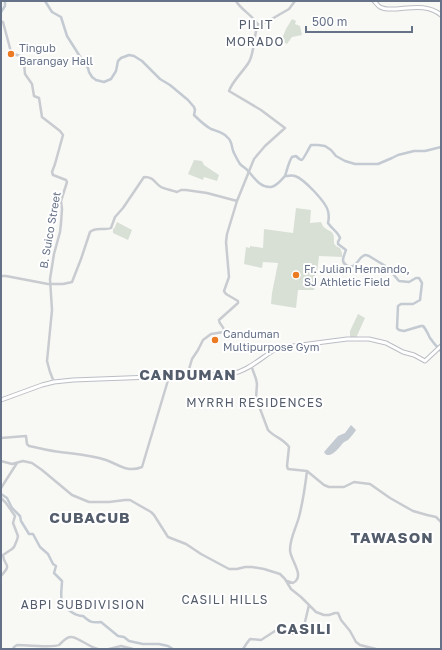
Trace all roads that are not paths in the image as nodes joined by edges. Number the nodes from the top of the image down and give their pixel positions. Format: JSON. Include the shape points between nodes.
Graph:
{"nodes":[{"id":1,"x":236,"y":1,"type":"edge"},
{"id":2,"x":295,"y":1,"type":"edge"},
{"id":3,"x":374,"y":1,"type":"edge"},
{"id":4,"x":441,"y":15,"type":"edge"},
{"id":5,"x":1,"y":21,"type":"edge"},
{"id":6,"x":258,"y":25,"type":"junction"},
{"id":7,"x":237,"y":201,"type":"junction"},
{"id":8,"x":1,"y":276,"type":"edge"},
{"id":9,"x":50,"y":284,"type":"junction"},
{"id":10,"x":440,"y":346,"type":"edge"},
{"id":11,"x":251,"y":366,"type":"junction"},
{"id":12,"x":187,"y":376,"type":"junction"},
{"id":13,"x":169,"y":377,"type":"junction"},
{"id":14,"x":54,"y":382,"type":"junction"},
{"id":15,"x":1,"y":400,"type":"edge"},
{"id":16,"x":1,"y":438,"type":"edge"},
{"id":17,"x":1,"y":461,"type":"edge"},
{"id":18,"x":17,"y":462,"type":"junction"},
{"id":19,"x":307,"y":471,"type":"junction"},
{"id":20,"x":1,"y":488,"type":"edge"},
{"id":21,"x":1,"y":498,"type":"edge"},
{"id":22,"x":441,"y":522,"type":"edge"},
{"id":23,"x":1,"y":576,"type":"edge"},
{"id":24,"x":287,"y":582,"type":"junction"},
{"id":25,"x":309,"y":605,"type":"junction"},
{"id":26,"x":13,"y":649,"type":"edge"},
{"id":27,"x":98,"y":649,"type":"edge"},
{"id":28,"x":109,"y":649,"type":"edge"},
{"id":29,"x":133,"y":649,"type":"edge"},
{"id":30,"x":243,"y":649,"type":"edge"},
{"id":31,"x":376,"y":649,"type":"edge"}],
"edges":[{"from":1,"to":6,"type":"street"},
{"from":2,"to":6,"type":"street","via":[[289,9]]},
{"from":3,"to":4,"type":"main road","via":[[383,8],[424,8]]},
{"from":5,"to":9,"type":"street","name":"B. Suico Street","via":[[11,52],[23,60],[25,74],[32,84],[34,96],[40,100],[42,117],[62,134],[52,173],[66,180],[67,184],[61,200],[61,223]]},
{"from":6,"to":7,"type":"street","via":[[249,62],[229,91],[285,128],[254,159]]},
{"from":7,"to":9,"type":"street","via":[[207,193],[186,190],[176,192],[144,177],[124,208],[115,217],[111,228],[94,229],[90,232],[72,281],[67,284]]},
{"from":7,"to":12,"type":"street","via":[[227,234],[229,277],[224,291],[238,303],[219,320],[224,332],[211,334],[203,340]]},
{"from":8,"to":9,"type":"street"},
{"from":9,"to":14,"type":"street","name":"B. Suico Street","via":[[52,314],[48,363]]},
{"from":10,"to":11,"type":"main road","via":[[425,361],[382,342],[347,338],[278,348]]},
{"from":11,"to":12,"type":"main road","via":[[231,374]]},
{"from":11,"to":19,"type":"street","via":[[257,384],[256,398],[268,430],[289,448],[287,468]]},
{"from":12,"to":13,"type":"main road"},
{"from":13,"to":14,"type":"main road"},
{"from":13,"to":16,"type":"street","via":[[142,467],[130,470],[99,458],[29,446],[26,436]]},
{"from":14,"to":15,"type":"main road"},
{"from":17,"to":18,"type":"street","via":[[12,464]]},
{"from":18,"to":20,"type":"street"},
{"from":18,"to":24,"type":"street","via":[[32,463],[72,495],[89,502],[130,500],[151,512],[168,537],[186,544],[228,569],[264,569],[280,574]]},
{"from":19,"to":22,"type":"street","via":[[329,487],[344,487],[354,482],[370,484],[403,505],[436,517]]},
{"from":19,"to":24,"type":"street","via":[[305,493],[290,550],[298,578],[293,583]]},
{"from":21,"to":23,"type":"street","via":[[15,516],[13,522],[18,536],[12,549],[4,555],[8,566]]},
{"from":24,"to":25,"type":"street"},
{"from":25,"to":30,"type":"street","via":[[300,632],[294,634],[275,631],[261,640],[250,639]]},
{"from":25,"to":31,"type":"street","via":[[321,615],[338,613],[356,642]]},
{"from":26,"to":27,"type":"street","via":[[17,645],[53,646],[70,637]]},
{"from":28,"to":29,"type":"street","via":[[121,646]]}]}
